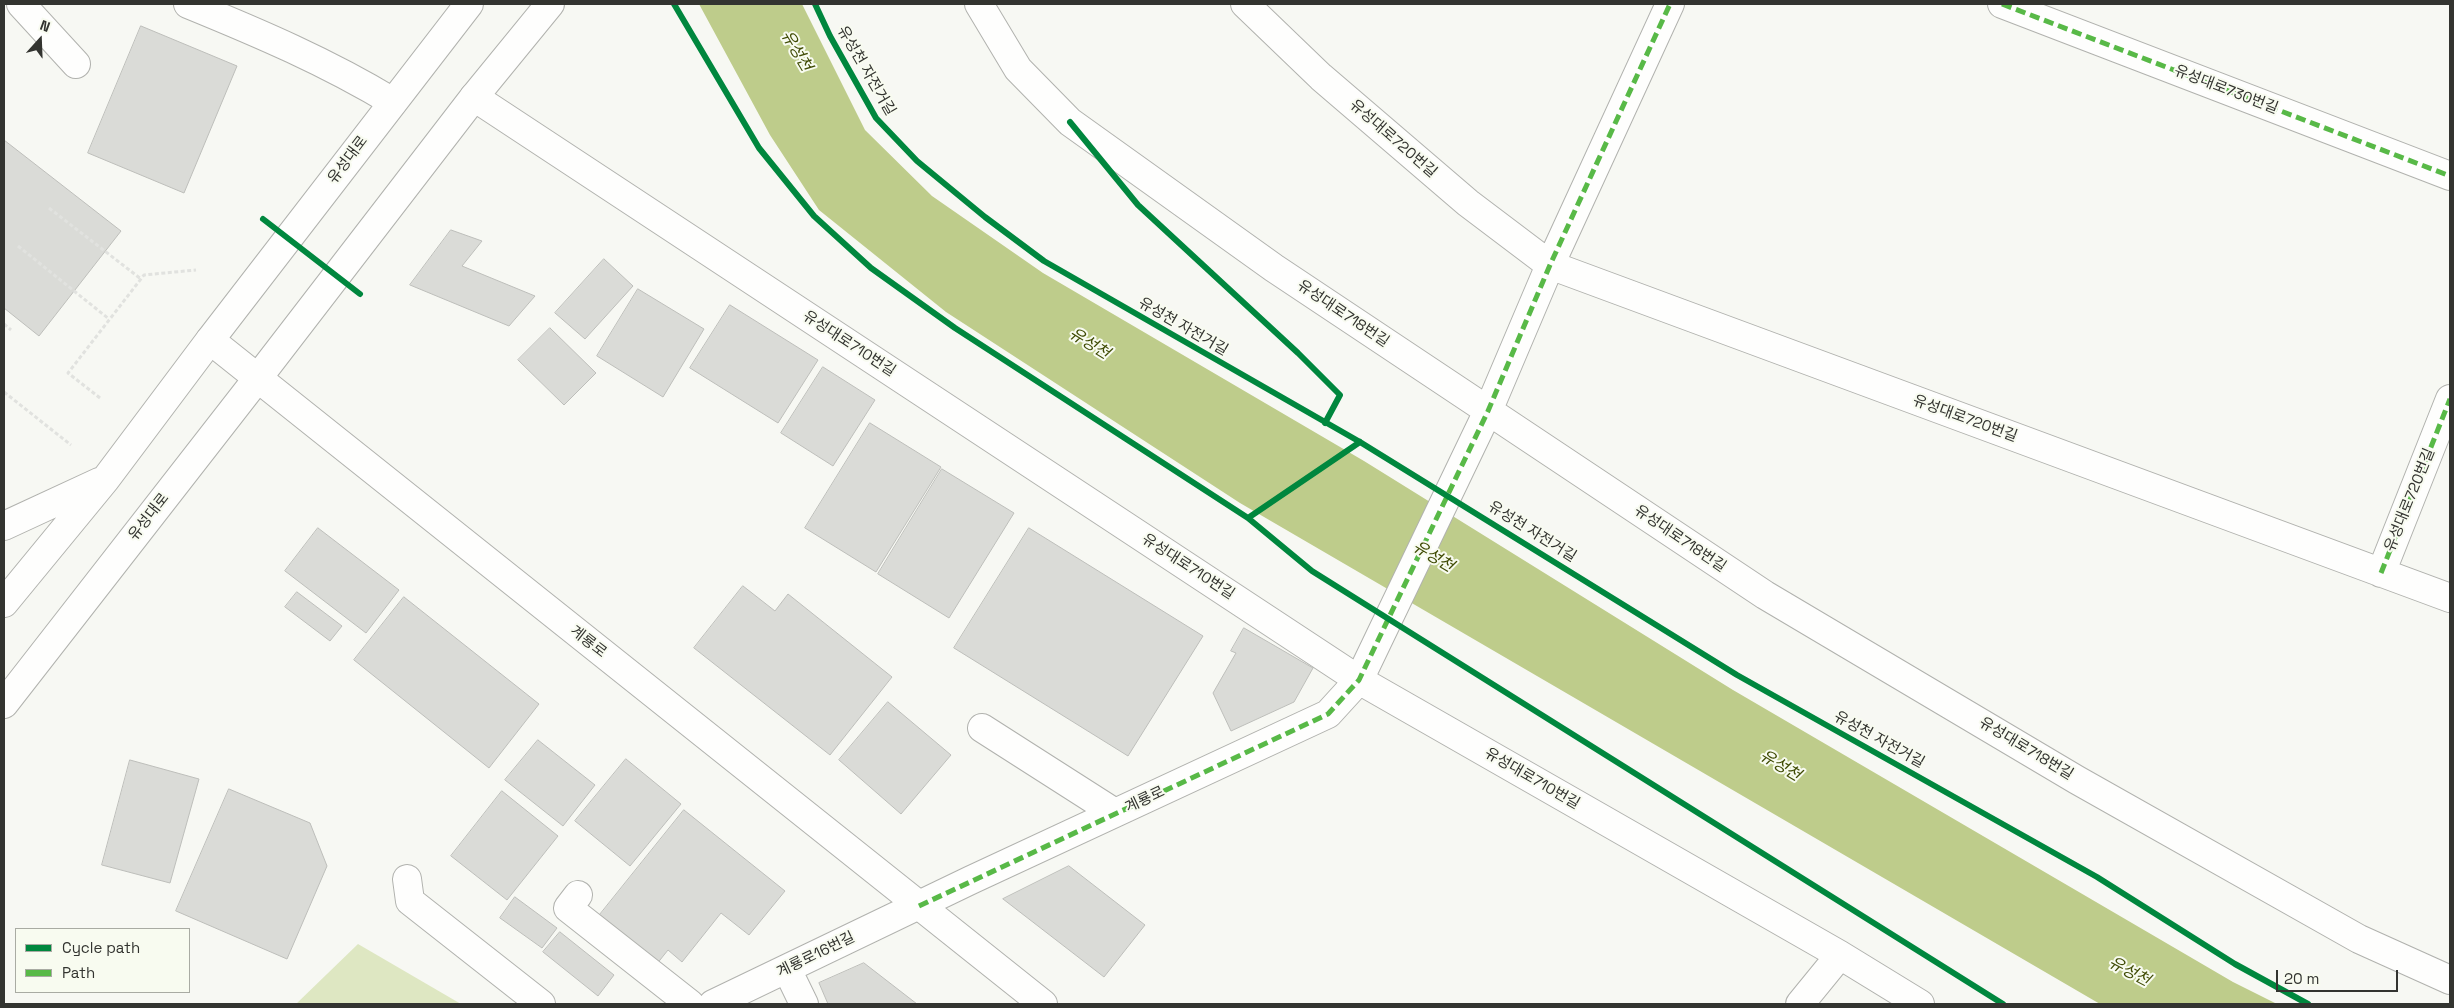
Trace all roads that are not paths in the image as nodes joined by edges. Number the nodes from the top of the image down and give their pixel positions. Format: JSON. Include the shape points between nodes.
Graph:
{"nodes":[{"id":1,"x":21,"y":4,"type":"edge"},
{"id":2,"x":188,"y":4,"type":"edge"},
{"id":3,"x":469,"y":4,"type":"edge"},
{"id":4,"x":550,"y":4,"type":"edge"},
{"id":5,"x":979,"y":4,"type":"edge"},
{"id":6,"x":1245,"y":4,"type":"edge"},
{"id":7,"x":1670,"y":4,"type":"edge"},
{"id":8,"x":2002,"y":4,"type":"edge"},
{"id":9,"x":76,"y":64,"type":"dead end"},
{"id":10,"x":474,"y":97,"type":"junction"},
{"id":11,"x":393,"y":102,"type":"junction"},
{"id":12,"x":2450,"y":176,"type":"edge"},
{"id":13,"x":1550,"y":265,"type":"junction"},
{"id":14,"x":210,"y":340,"type":"junction"},
{"id":15,"x":257,"y":379,"type":"junction"},
{"id":16,"x":2450,"y":400,"type":"edge"},
{"id":17,"x":1488,"y":411,"type":"junction"},
{"id":18,"x":105,"y":480,"type":"junction"},
{"id":19,"x":4,"y":526,"type":"edge"},
{"id":20,"x":2380,"y":574,"type":"junction"},
{"id":21,"x":2450,"y":598,"type":"edge"},
{"id":22,"x":4,"y":603,"type":"edge"},
{"id":23,"x":1359,"y":680,"type":"junction"},
{"id":24,"x":4,"y":704,"type":"edge"},
{"id":25,"x":982,"y":728,"type":"dead end"},
{"id":26,"x":1115,"y":813,"type":"junction"},
{"id":27,"x":407,"y":879,"type":"dead end"},
{"id":28,"x":578,"y":895,"type":"dead end"},
{"id":29,"x":919,"y":906,"type":"junction"},
{"id":30,"x":1840,"y":955,"type":"junction"},
{"id":31,"x":786,"y":969,"type":"junction"},
{"id":32,"x":2450,"y":980,"type":"edge"},
{"id":33,"x":541,"y":1004,"type":"edge"},
{"id":34,"x":690,"y":1004,"type":"edge"},
{"id":35,"x":713,"y":1004,"type":"edge"},
{"id":36,"x":804,"y":1004,"type":"edge"},
{"id":37,"x":1043,"y":1004,"type":"edge"},
{"id":38,"x":1800,"y":1004,"type":"edge"},
{"id":39,"x":1920,"y":1004,"type":"edge"}],
"edges":[{"from":1,"to":9,"type":"street"},
{"from":2,"to":11,"type":"street","via":[[279,41],[350,76]]},
{"from":3,"to":11,"type":"street","name":"유성대로"},
{"from":4,"to":10,"type":"street","name":"유성대로"},
{"from":5,"to":17,"type":"street","name":"유성대로718번길","via":[[1018,69],[1070,122],[1274,268]]},
{"from":6,"to":13,"type":"street","name":"유성대로720번길","via":[[1321,76],[1468,203]]},
{"from":7,"to":13,"type":"street"},
{"from":8,"to":12,"type":"street","name":"유성대로730번길"},
{"from":10,"to":15,"type":"street","name":"유성대로"},
{"from":10,"to":23,"type":"street","name":"유성대로710번길"},
{"from":11,"to":14,"type":"street","name":"유성대로"},
{"from":13,"to":17,"type":"street"},
{"from":13,"to":20,"type":"street","name":"유성대로720번길"},
{"from":14,"to":15,"type":"street"},
{"from":14,"to":18,"type":"street","name":"유성대로"},
{"from":15,"to":24,"type":"street","name":"유성대로"},
{"from":15,"to":29,"type":"street","name":"계룡로"},
{"from":16,"to":20,"type":"street","name":"유성대로720번길"},
{"from":17,"to":23,"type":"street","name":"계룡로"},
{"from":17,"to":32,"type":"street","name":"유성대로718번길","via":[[1765,595],[2035,755],[2358,939]]},
{"from":18,"to":19,"type":"street"},
{"from":18,"to":22,"type":"street","name":"유성대로"},
{"from":20,"to":21,"type":"street","name":"유성대로720번길"},
{"from":23,"to":26,"type":"street","name":"계룡로","via":[[1328,714]]},
{"from":23,"to":30,"type":"street","name":"유성대로710번길"},
{"from":25,"to":26,"type":"street"},
{"from":26,"to":29,"type":"street","name":"계룡로"},
{"from":27,"to":33,"type":"street","via":[[410,901]]},
{"from":28,"to":34,"type":"street","via":[[568,908]]},
{"from":29,"to":31,"type":"street","name":"계룡로16번길"},
{"from":29,"to":37,"type":"street","name":"계룡로"},
{"from":30,"to":38,"type":"street"},
{"from":30,"to":39,"type":"street","name":"유성대로710번길"},
{"from":31,"to":35,"type":"street","name":"계룡로16번길"},
{"from":31,"to":36,"type":"street"}]}
